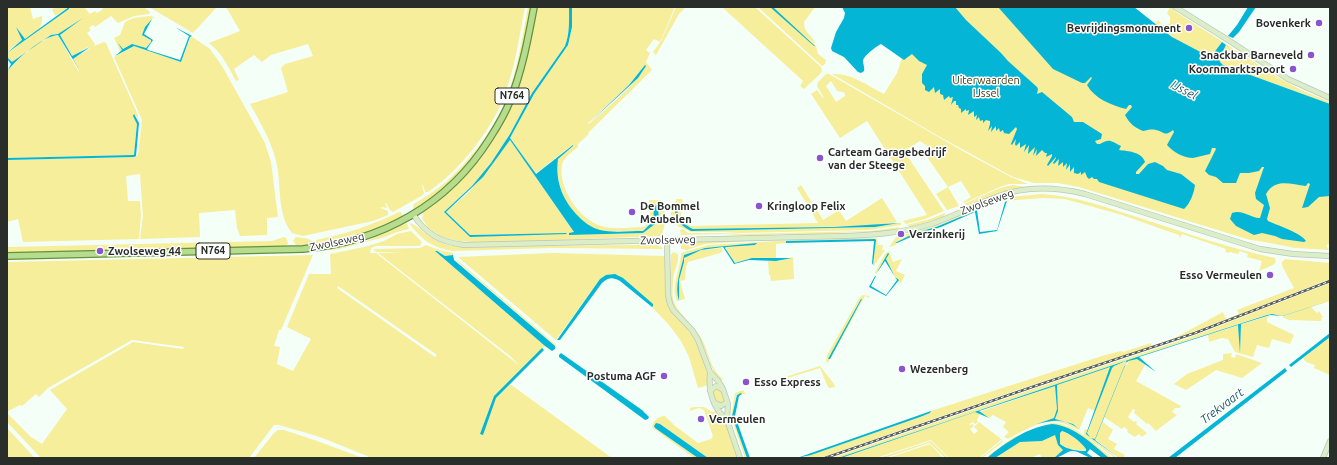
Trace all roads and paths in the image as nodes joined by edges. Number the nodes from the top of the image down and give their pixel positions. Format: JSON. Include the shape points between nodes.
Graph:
{"nodes":[{"id":1,"x":534,"y":7,"type":"edge"},
{"id":2,"x":1175,"y":7,"type":"edge"},
{"id":3,"x":1330,"y":98,"type":"edge"},
{"id":4,"x":413,"y":214,"type":"junction"},
{"id":5,"x":667,"y":240,"type":"junction"},
{"id":6,"x":7,"y":256,"type":"edge"},
{"id":7,"x":1330,"y":256,"type":"edge"},
{"id":8,"x":710,"y":372,"type":"junction"},
{"id":9,"x":724,"y":390,"type":"junction"},
{"id":10,"x":710,"y":391,"type":"junction"},
{"id":11,"x":714,"y":402,"type":"junction"},
{"id":12,"x":727,"y":402,"type":"junction"},
{"id":13,"x":727,"y":420,"type":"junction"},
{"id":14,"x":1330,"y":441,"type":"edge"},
{"id":15,"x":740,"y":458,"type":"edge"},
{"id":16,"x":1323,"y":458,"type":"edge"}],
"edges":[{"from":1,"to":4,"type":"main road","number":"N764","via":[[520,76],[498,126],[458,180]]},
{"from":2,"to":3,"type":"main road","via":[[1288,79]]},
{"from":4,"to":5,"type":"main road","name":"Zwolseweg","via":[[421,225],[441,240],[464,245]]},
{"from":4,"to":6,"type":"main road","name":"Zwolseweg","number":"N764","via":[[362,238],[316,247]]},
{"from":5,"to":7,"type":"main road","name":"Zwolseweg","via":[[886,234],[932,223],[1009,193],[1049,189],[1085,194],[1260,249]]},
{"from":5,"to":8,"type":"main road","via":[[670,304],[698,340]]},
{"from":8,"to":9,"type":"main road"},
{"from":8,"to":10,"type":"main road"},
{"from":9,"to":10,"type":"main road","via":[[716,386]]},
{"from":9,"to":12,"type":"main road"},
{"from":10,"to":11,"type":"main road"},
{"from":11,"to":12,"type":"main road","via":[[721,406]]},
{"from":11,"to":13,"type":"main road"},
{"from":12,"to":13,"type":"main road"},
{"from":13,"to":15,"type":"main road"},
{"from":14,"to":16,"type":"main road"}]}
